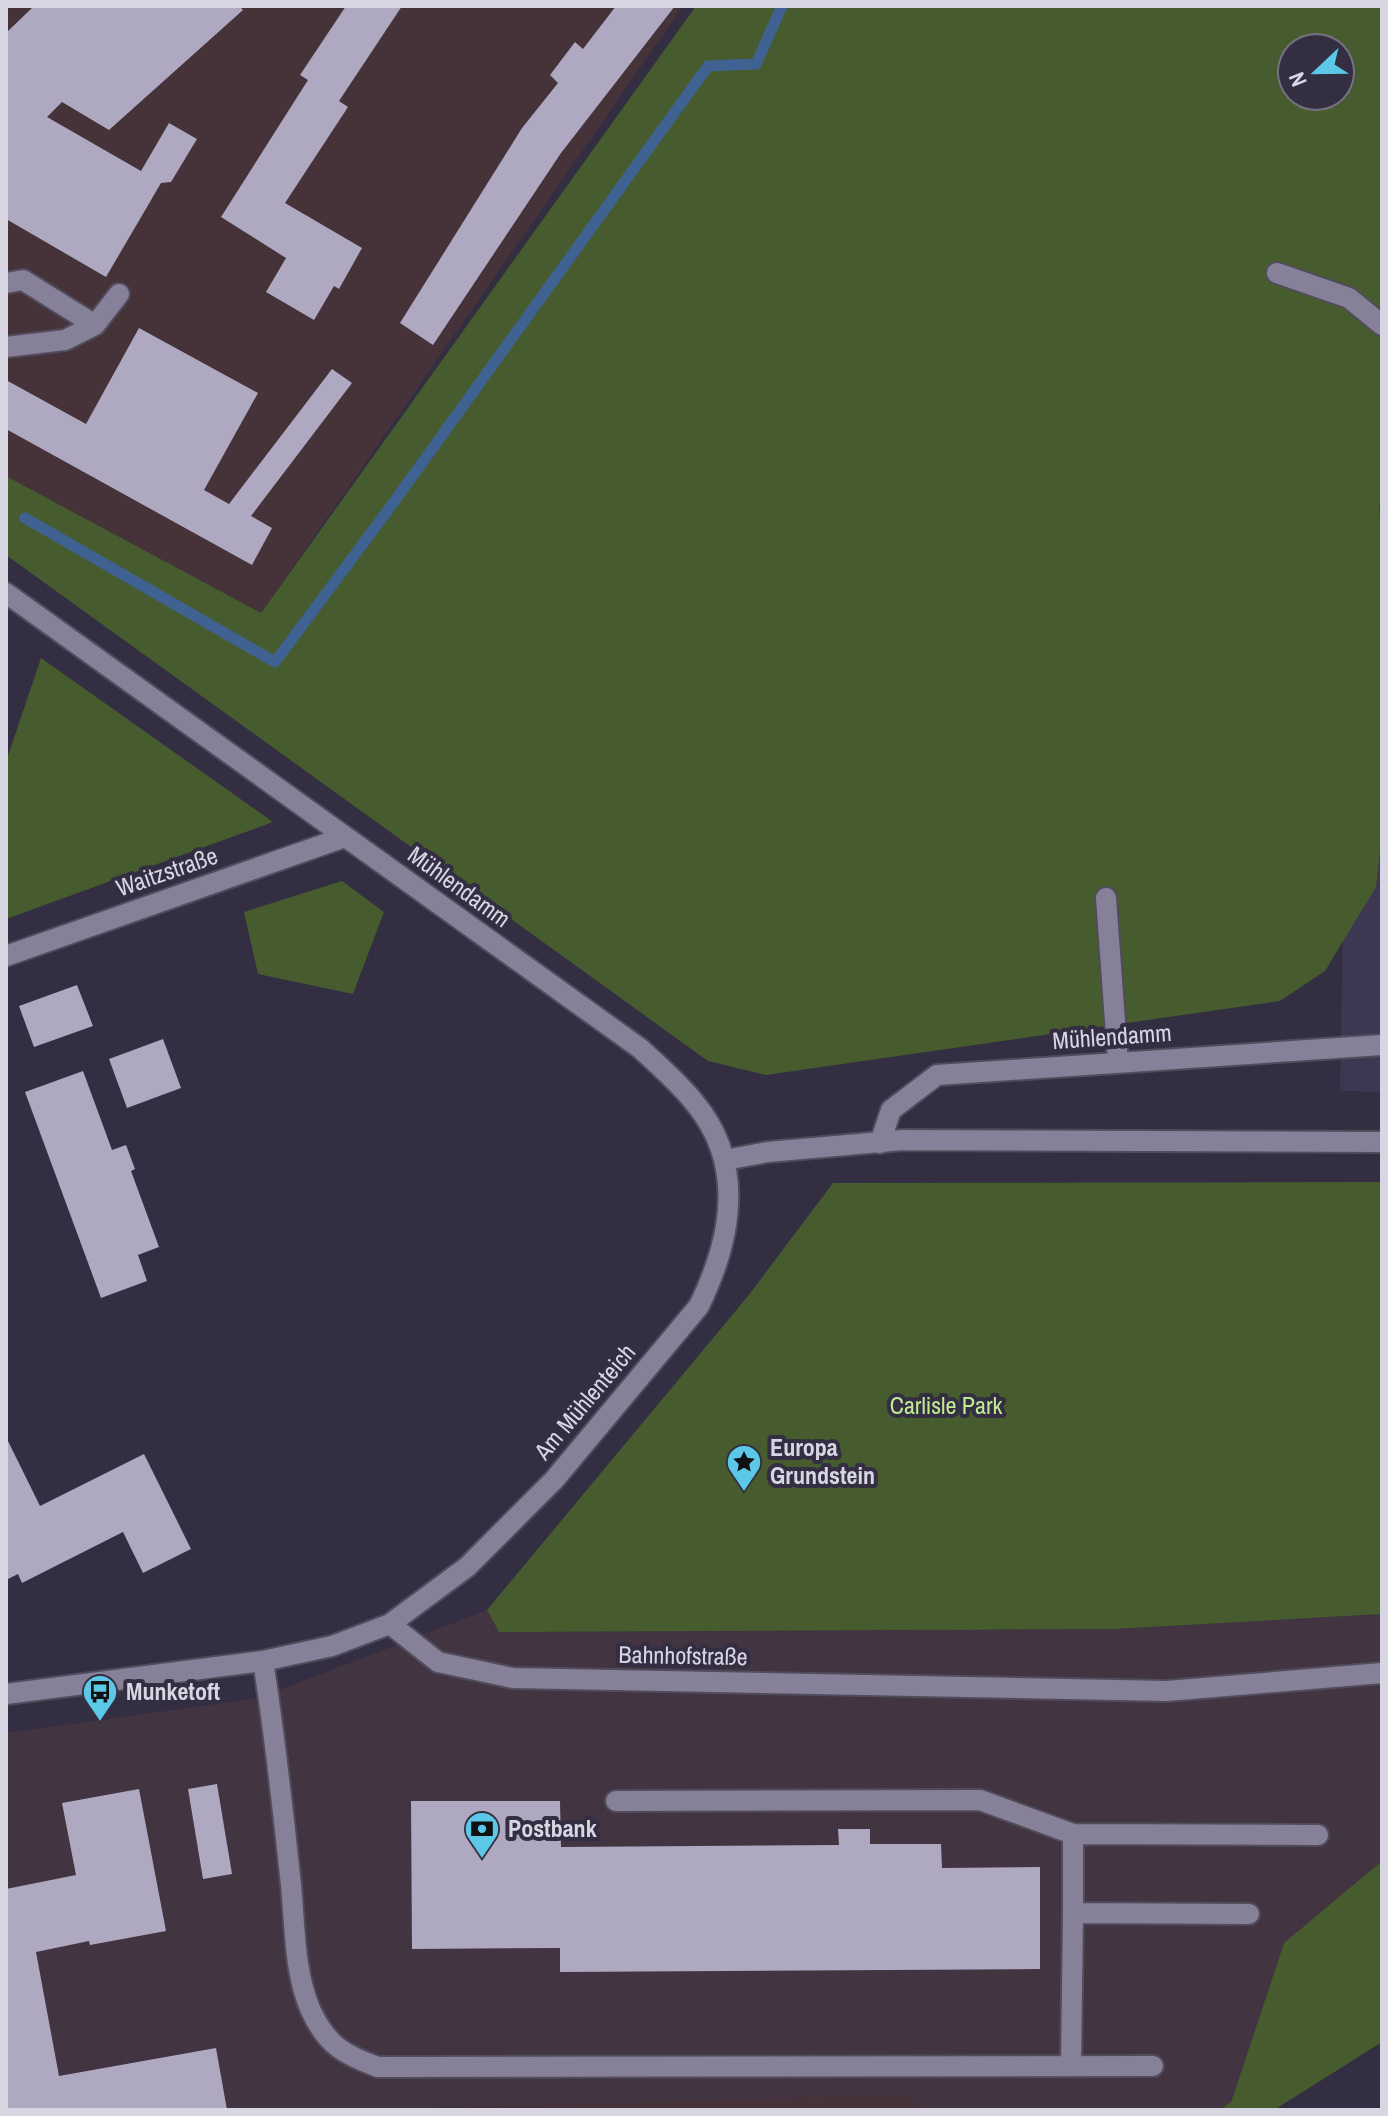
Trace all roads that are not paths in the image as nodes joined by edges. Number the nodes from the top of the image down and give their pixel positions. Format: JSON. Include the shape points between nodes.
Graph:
{"nodes":[{"id":1,"x":1277,"y":273,"type":"dead end"},
{"id":2,"x":6,"y":283,"type":"edge"},
{"id":3,"x":119,"y":294,"type":"dead end"},
{"id":4,"x":95,"y":325,"type":"junction"},
{"id":5,"x":1382,"y":325,"type":"edge"},
{"id":6,"x":6,"y":347,"type":"edge"},
{"id":7,"x":6,"y":593,"type":"edge"},
{"id":8,"x":345,"y":837,"type":"junction"},
{"id":9,"x":1106,"y":898,"type":"dead end"},
{"id":10,"x":6,"y":956,"type":"edge"},
{"id":11,"x":1382,"y":1045,"type":"edge"},
{"id":12,"x":1118,"y":1062,"type":"junction"},
{"id":13,"x":1382,"y":1142,"type":"edge"},
{"id":14,"x":880,"y":1143,"type":"junction"},
{"id":15,"x":725,"y":1160,"type":"junction"},
{"id":16,"x":390,"y":1624,"type":"junction"},
{"id":17,"x":263,"y":1661,"type":"junction"},
{"id":18,"x":1382,"y":1673,"type":"edge"},
{"id":19,"x":6,"y":1694,"type":"edge"},
{"id":20,"x":616,"y":1801,"type":"dead end"},
{"id":21,"x":1073,"y":1834,"type":"junction"},
{"id":22,"x":1318,"y":1835,"type":"dead end"},
{"id":23,"x":1073,"y":1913,"type":"junction"},
{"id":24,"x":1249,"y":1914,"type":"dead end"},
{"id":25,"x":1071,"y":2066,"type":"junction"},
{"id":26,"x":1153,"y":2066,"type":"dead end"}],
"edges":[{"from":1,"to":5,"type":"street","via":[[1349,298]]},
{"from":2,"to":4,"type":"street","via":[[23,280]]},
{"from":3,"to":4,"type":"street"},
{"from":4,"to":6,"type":"street","via":[[65,340]]},
{"from":7,"to":8,"type":"street","name":"Mühlendamm"},
{"from":8,"to":10,"type":"street","name":"Waitzstraße"},
{"from":8,"to":15,"type":"street","name":"Mühlendamm","via":[[641,1049],[694,1101]]},
{"from":9,"to":12,"type":"street"},
{"from":11,"to":12,"type":"street","name":"Mühlendamm"},
{"from":12,"to":14,"type":"street","name":"Mühlendamm","via":[[937,1075],[891,1110]]},
{"from":13,"to":14,"type":"street"},
{"from":14,"to":15,"type":"street"},
{"from":15,"to":16,"type":"street","name":"Am Mühlenteich","via":[[729,1199],[724,1242],[699,1306],[554,1480],[467,1567]]},
{"from":16,"to":17,"type":"street","via":[[332,1646]]},
{"from":16,"to":18,"type":"street","name":"Bahnhofstraße","via":[[438,1662],[513,1678],[1167,1691]]},
{"from":17,"to":19,"type":"street"},
{"from":17,"to":25,"type":"street","via":[[299,1969],[310,2009],[325,2035],[347,2056],[378,2067]]},
{"from":20,"to":21,"type":"street","via":[[980,1800]]},
{"from":21,"to":22,"type":"street"},
{"from":21,"to":23,"type":"street"},
{"from":23,"to":24,"type":"street"},
{"from":23,"to":25,"type":"street"},
{"from":25,"to":26,"type":"street"}]}
